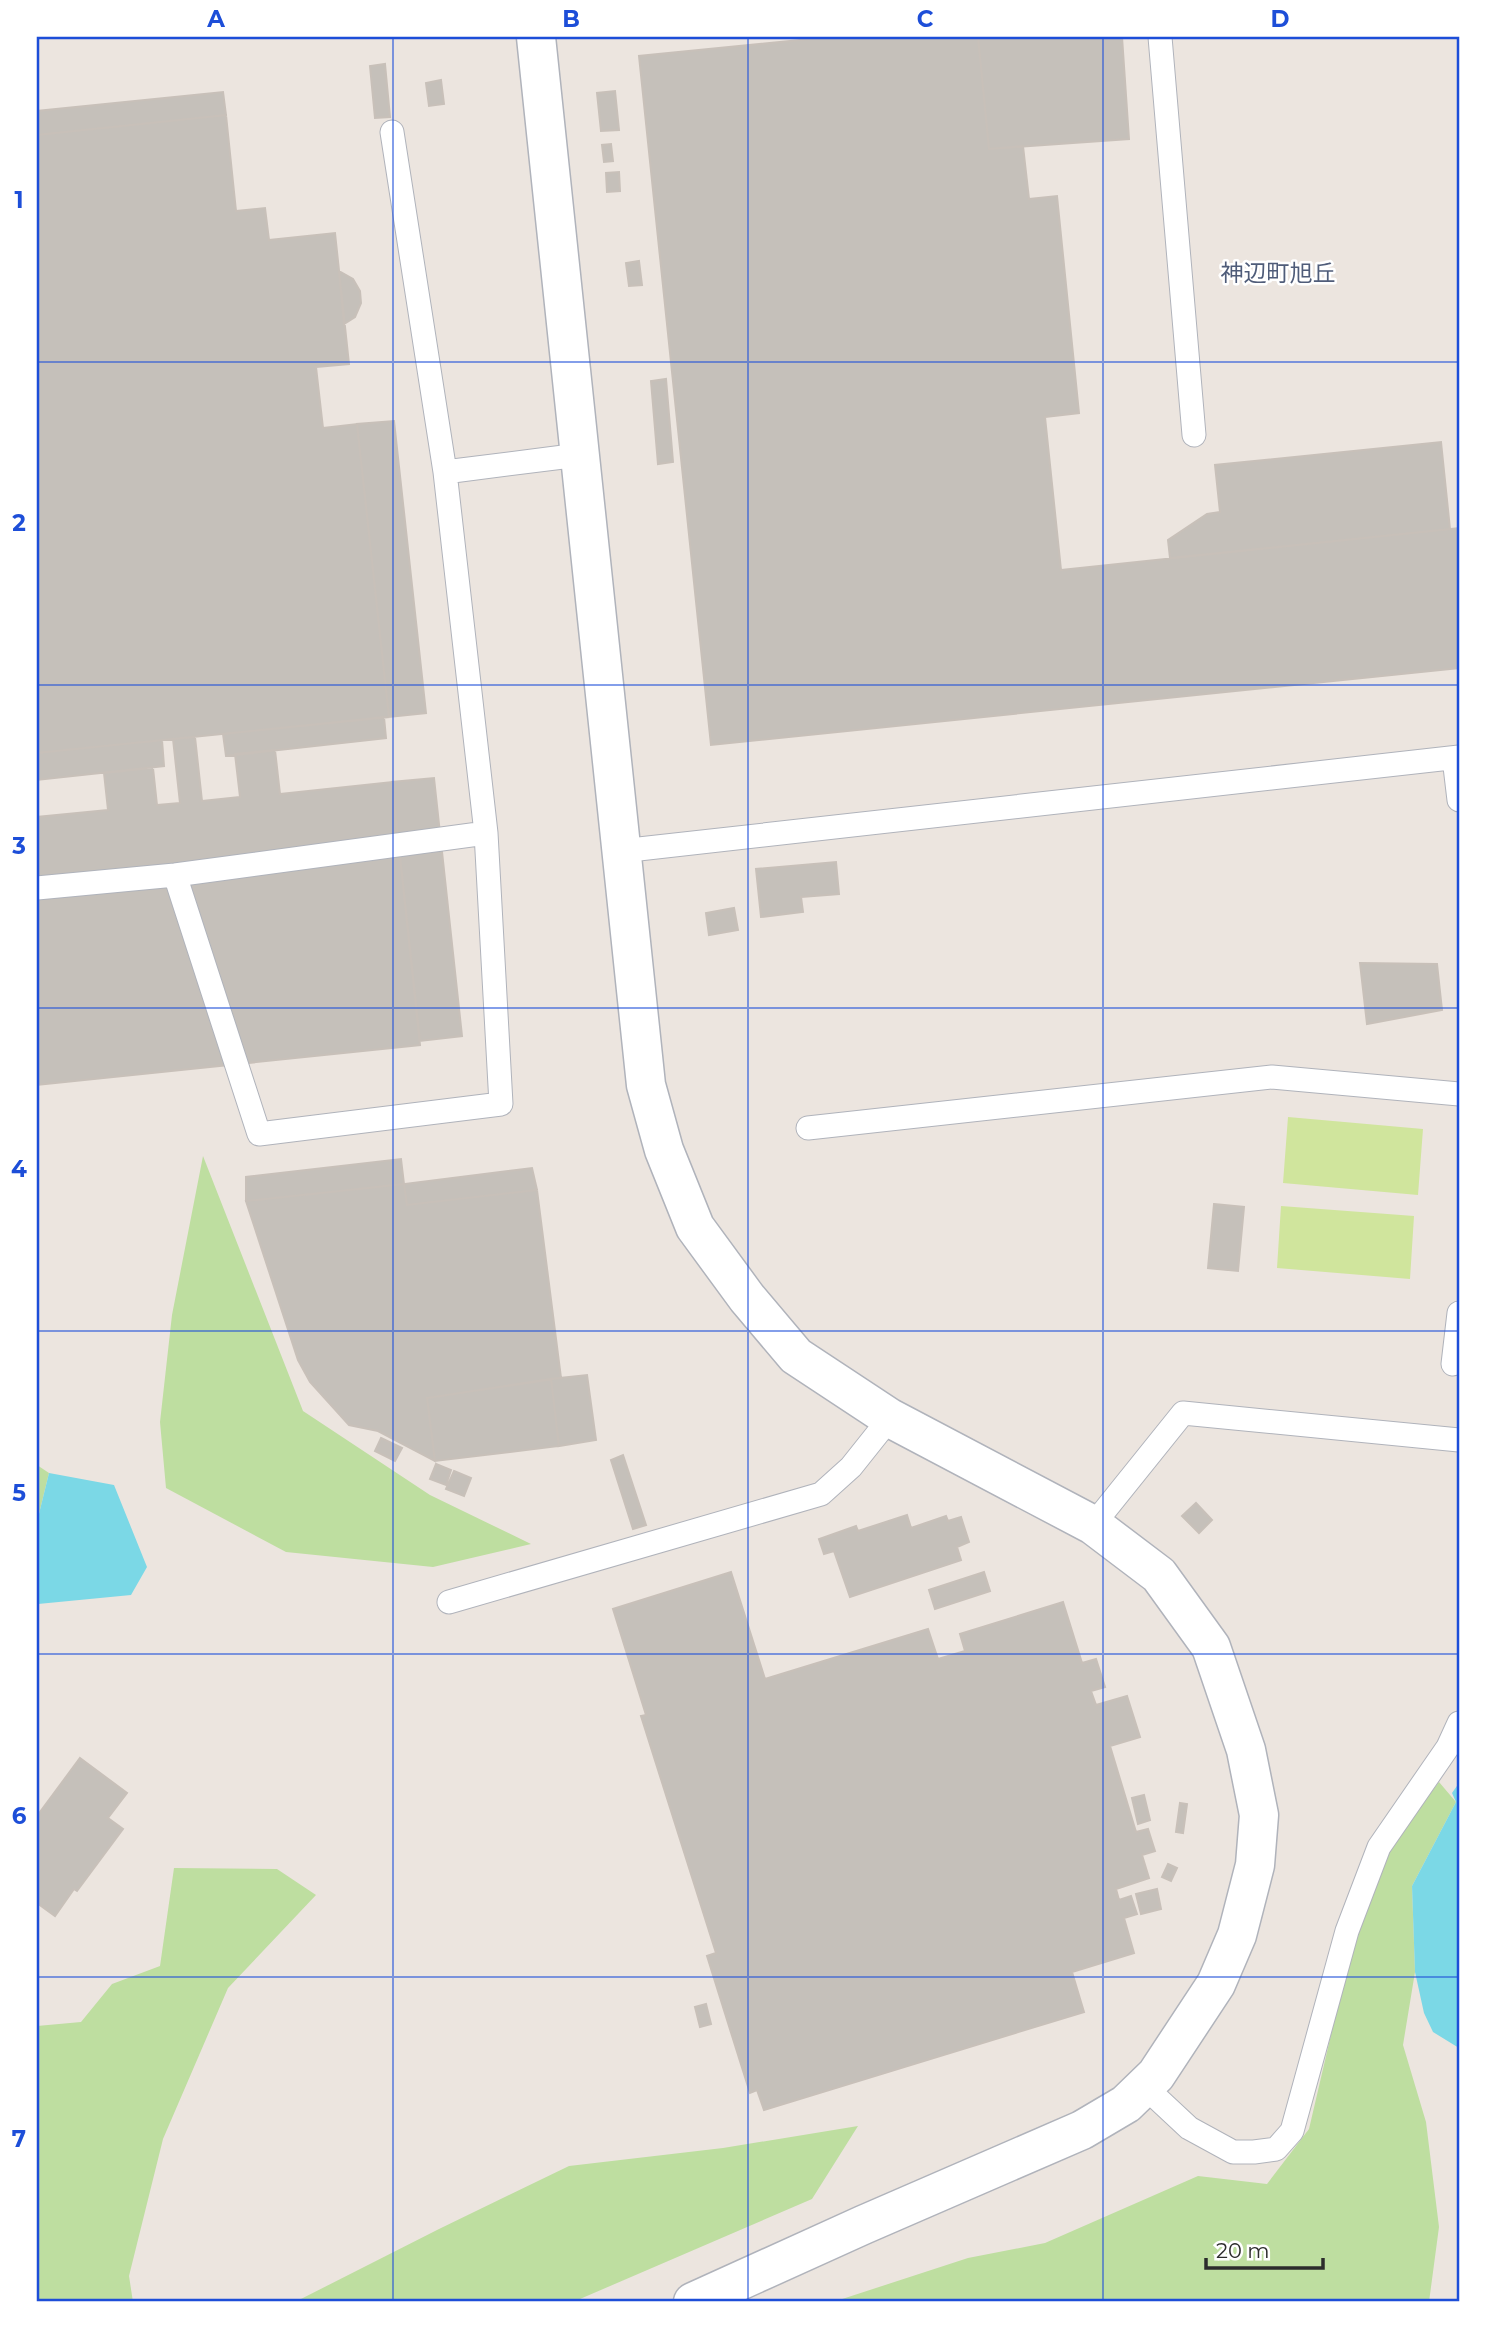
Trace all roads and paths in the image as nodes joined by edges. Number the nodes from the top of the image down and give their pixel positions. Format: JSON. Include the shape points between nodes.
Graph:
{"nodes":[{"id":1,"x":536,"y":37,"type":"edge"},
{"id":2,"x":1160,"y":37,"type":"edge"},
{"id":3,"x":392,"y":132,"type":"dead end"},
{"id":4,"x":1194,"y":435,"type":"dead end"},
{"id":5,"x":579,"y":455,"type":"junction"},
{"id":6,"x":445,"y":472,"type":"junction"},
{"id":7,"x":1456,"y":757,"type":"edge"},
{"id":8,"x":1459,"y":800,"type":"edge"},
{"id":9,"x":486,"y":833,"type":"junction"},
{"id":10,"x":621,"y":851,"type":"junction"},
{"id":11,"x":175,"y":875,"type":"junction"},
{"id":12,"x":37,"y":888,"type":"edge"},
{"id":13,"x":1459,"y":1094,"type":"edge"},
{"id":14,"x":808,"y":1128,"type":"dead end"},
{"id":15,"x":1459,"y":1313,"type":"edge"},
{"id":16,"x":1454,"y":1364,"type":"dead end"},
{"id":17,"x":890,"y":1418,"type":"junction"},
{"id":18,"x":1459,"y":1440,"type":"edge"},
{"id":19,"x":1093,"y":1525,"type":"junction"},
{"id":20,"x":449,"y":1602,"type":"dead end"},
{"id":21,"x":1459,"y":1723,"type":"edge"},
{"id":22,"x":1144,"y":2086,"type":"junction"},
{"id":23,"x":693,"y":2302,"type":"edge"}],
"edges":[{"from":1,"to":5,"type":"street"},
{"from":2,"to":4,"type":"lane"},
{"from":3,"to":6,"type":"lane"},
{"from":5,"to":6,"type":"lane"},
{"from":5,"to":10,"type":"street"},
{"from":6,"to":9,"type":"lane"},
{"from":7,"to":8,"type":"lane"},
{"from":7,"to":10,"type":"lane"},
{"from":9,"to":11,"type":"lane"},
{"from":9,"to":11,"type":"lane","via":[[501,1104],[259,1134]]},
{"from":10,"to":17,"type":"street","via":[[646,1085],[664,1150],[695,1227],[796,1356]]},
{"from":11,"to":12,"type":"lane"},
{"from":13,"to":14,"type":"lane","via":[[1272,1077]]},
{"from":15,"to":16,"type":"lane"},
{"from":17,"to":19,"type":"street"},
{"from":17,"to":20,"type":"lane","via":[[821,1494]]},
{"from":18,"to":19,"type":"lane","via":[[1183,1413]]},
{"from":19,"to":22,"type":"street","via":[[1159,1575],[1211,1647],[1246,1750],[1259,1815],[1255,1865],[1237,1935],[1210,1993]]},
{"from":21,"to":22,"type":"lane","via":[[1448,1747],[1380,1847],[1347,1931],[1292,2131],[1276,2149],[1233,2152],[1189,2128]]},
{"from":22,"to":23,"type":"street","via":[[1126,2104],[1082,2130]]}]}
